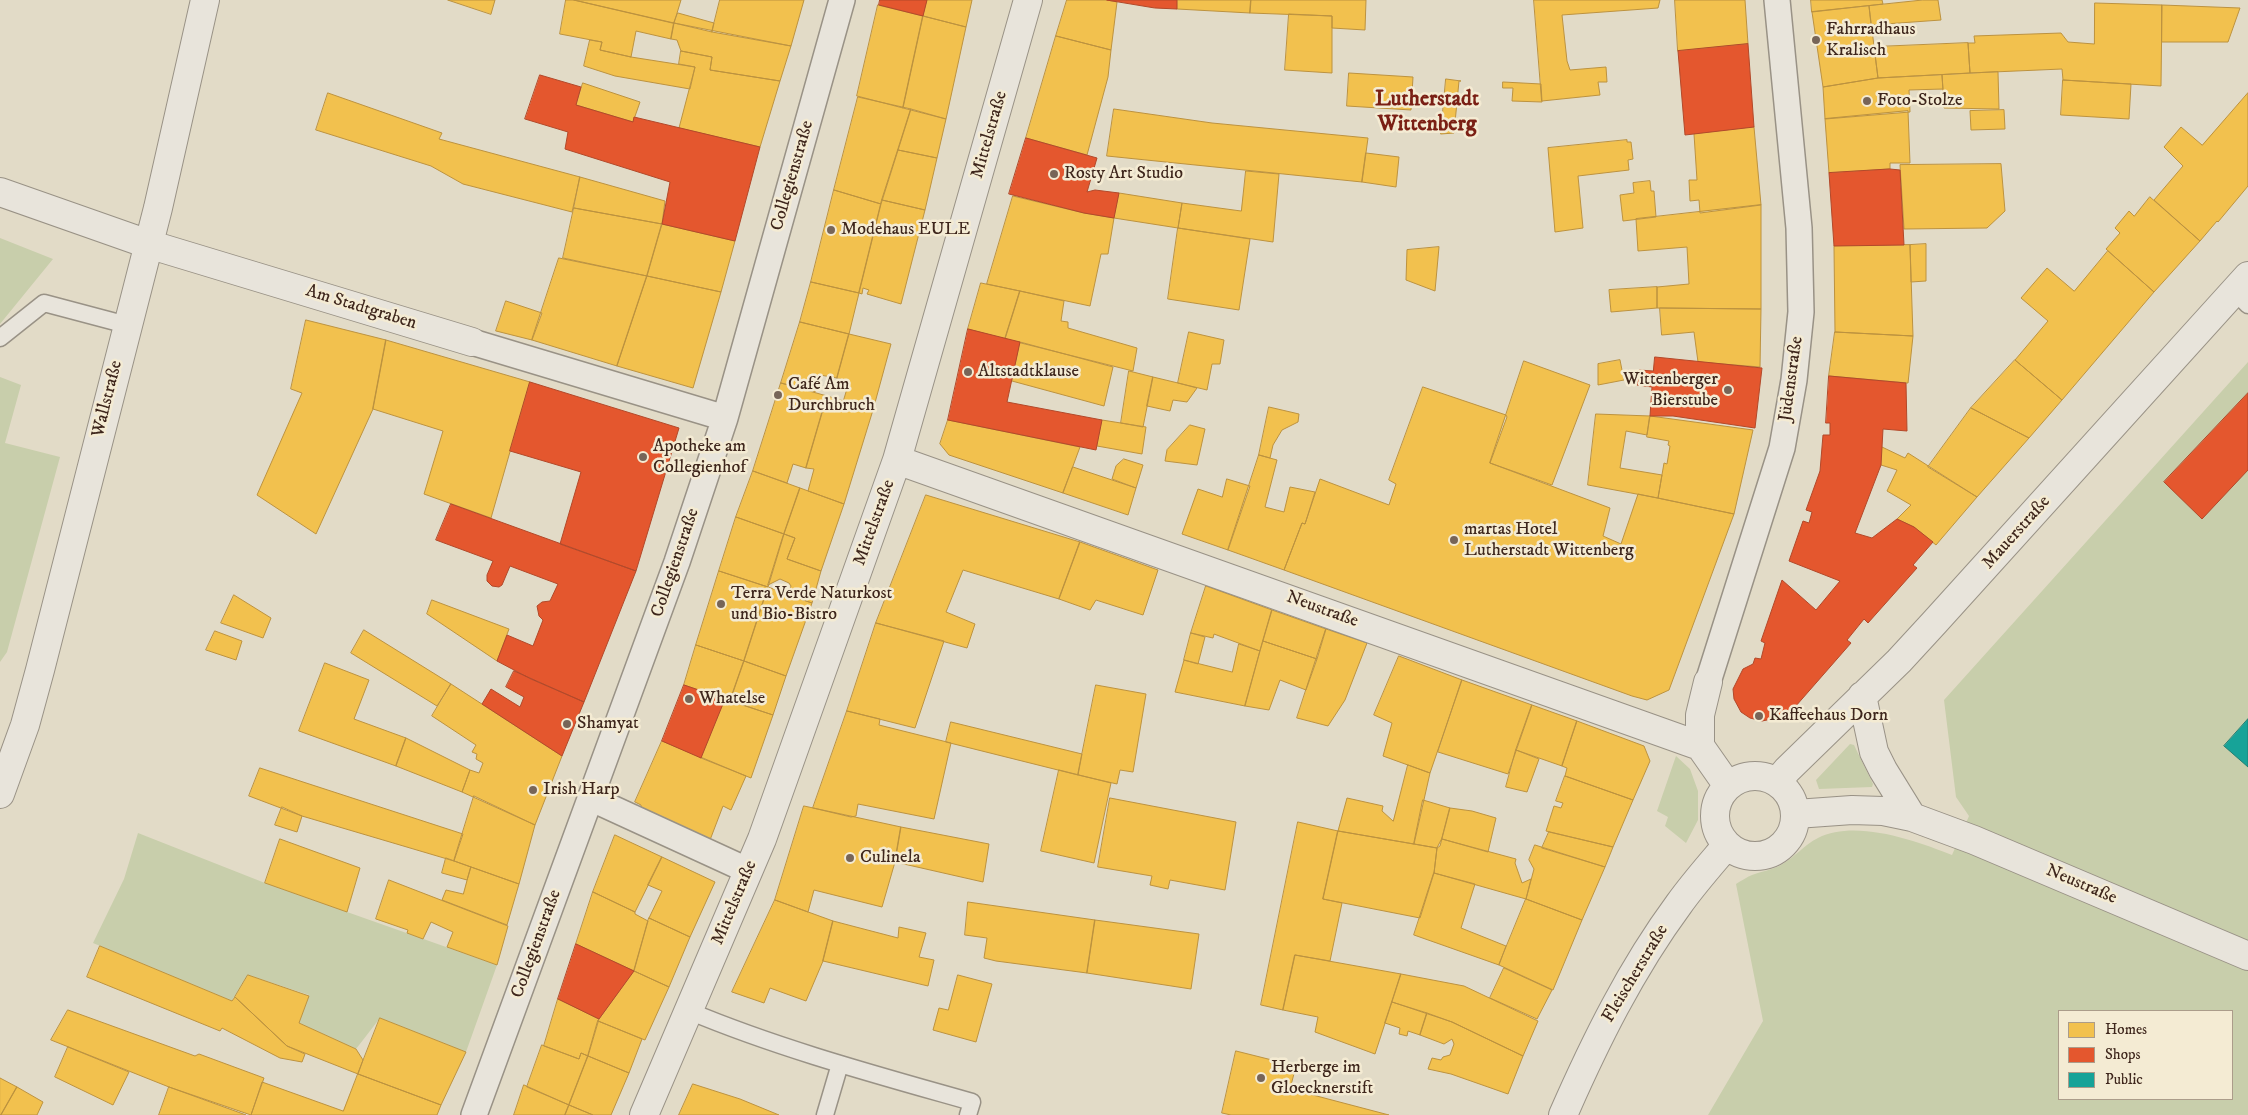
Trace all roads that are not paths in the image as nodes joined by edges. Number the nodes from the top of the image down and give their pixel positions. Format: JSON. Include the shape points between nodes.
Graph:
{"nodes":[{"id":1,"x":205,"y":0,"type":"edge"},
{"id":2,"x":842,"y":0,"type":"edge"},
{"id":3,"x":1028,"y":0,"type":"edge"},
{"id":4,"x":1777,"y":0,"type":"edge"},
{"id":5,"x":0,"y":192,"type":"edge"},
{"id":6,"x":148,"y":244,"type":"junction"},
{"id":7,"x":2243,"y":291,"type":"edge"},
{"id":8,"x":127,"y":325,"type":"junction"},
{"id":9,"x":0,"y":338,"type":"edge"},
{"id":10,"x":472,"y":342,"type":"joint"},
{"id":11,"x":725,"y":418,"type":"junction"},
{"id":12,"x":897,"y":460,"type":"junction"},
{"id":13,"x":1708,"y":682,"type":"joint"},
{"id":14,"x":1862,"y":696,"type":"junction"},
{"id":15,"x":1700,"y":746,"type":"junction"},
{"id":16,"x":1777,"y":782,"type":"junction"},
{"id":17,"x":1728,"y":786,"type":"junction"},
{"id":18,"x":0,"y":794,"type":"edge"},
{"id":19,"x":590,"y":798,"type":"junction"},
{"id":20,"x":1796,"y":814,"type":"junction"},
{"id":21,"x":1912,"y":817,"type":"junction"},
{"id":22,"x":1727,"y":844,"type":"junction"},
{"id":23,"x":749,"y":871,"type":"junction"},
{"id":24,"x":2248,"y":956,"type":"edge"},
{"id":25,"x":689,"y":1011,"type":"junction"},
{"id":26,"x":840,"y":1064,"type":"junction"},
{"id":27,"x":474,"y":1115,"type":"edge"},
{"id":28,"x":644,"y":1115,"type":"edge"},
{"id":29,"x":825,"y":1115,"type":"edge"},
{"id":30,"x":968,"y":1115,"type":"edge"},
{"id":31,"x":1563,"y":1115,"type":"edge"}],
"edges":[{"from":1,"to":6,"type":"street","name":"Wallstraße"},
{"from":2,"to":11,"type":"street","name":"Collegienstraße"},
{"from":3,"to":12,"type":"street","name":"Mittelstraße"},
{"from":4,"to":13,"type":"street","name":"Jüdenstraße","via":[[1799,228],[1801,312],[1782,448]]},
{"from":5,"to":6,"type":"street","name":"Am Stadtgraben"},
{"from":6,"to":8,"type":"street","name":"Wallstraße"},
{"from":6,"to":10,"type":"street","name":"Am Stadtgraben"},
{"from":7,"to":14,"type":"street","name":"Mauerstraße","via":[[1899,661]]},
{"from":8,"to":9,"type":"lane","via":[[44,303]]},
{"from":8,"to":18,"type":"street","name":"Wallstraße","via":[[40,670],[25,725]]},
{"from":10,"to":11,"type":"street","name":"Am Stadtgraben"},
{"from":11,"to":19,"type":"street","name":"Collegienstraße","via":[[678,562]]},
{"from":12,"to":15,"type":"street","name":"Neustraße"},
{"from":12,"to":23,"type":"street","name":"Mittelstraße"},
{"from":13,"to":15,"type":"street","name":"Jüdenstraße","via":[[1700,715]]},
{"from":14,"to":16,"type":"street","name":"Mauerstraße"},
{"from":14,"to":21,"type":"street","via":[[1874,752]]},
{"from":15,"to":17,"type":"street"},
{"from":16,"to":17,"type":"street","via":[[1752,776]]},
{"from":16,"to":20,"type":"street","via":[[1790,796]]},
{"from":17,"to":22,"type":"street","via":[[1715,811],[1716,826]]},
{"from":19,"to":23,"type":"street"},
{"from":19,"to":27,"type":"street","name":"Collegienstraße"},
{"from":20,"to":21,"type":"street","name":"Neustraße","via":[[1852,810]]},
{"from":20,"to":22,"type":"street","via":[[1789,837],[1779,849],[1748,855]]},
{"from":21,"to":24,"type":"street","name":"Neustraße"},
{"from":22,"to":31,"type":"street","name":"Fleischerstraße","via":[[1678,904],[1640,963],[1600,1034]]},
{"from":23,"to":25,"type":"street","name":"Mittelstraße"},
{"from":25,"to":26,"type":"lane"},
{"from":25,"to":28,"type":"street","name":"Mittelstraße"},
{"from":26,"to":29,"type":"lane"},
{"from":26,"to":30,"type":"lane","via":[[972,1102]]}]}
